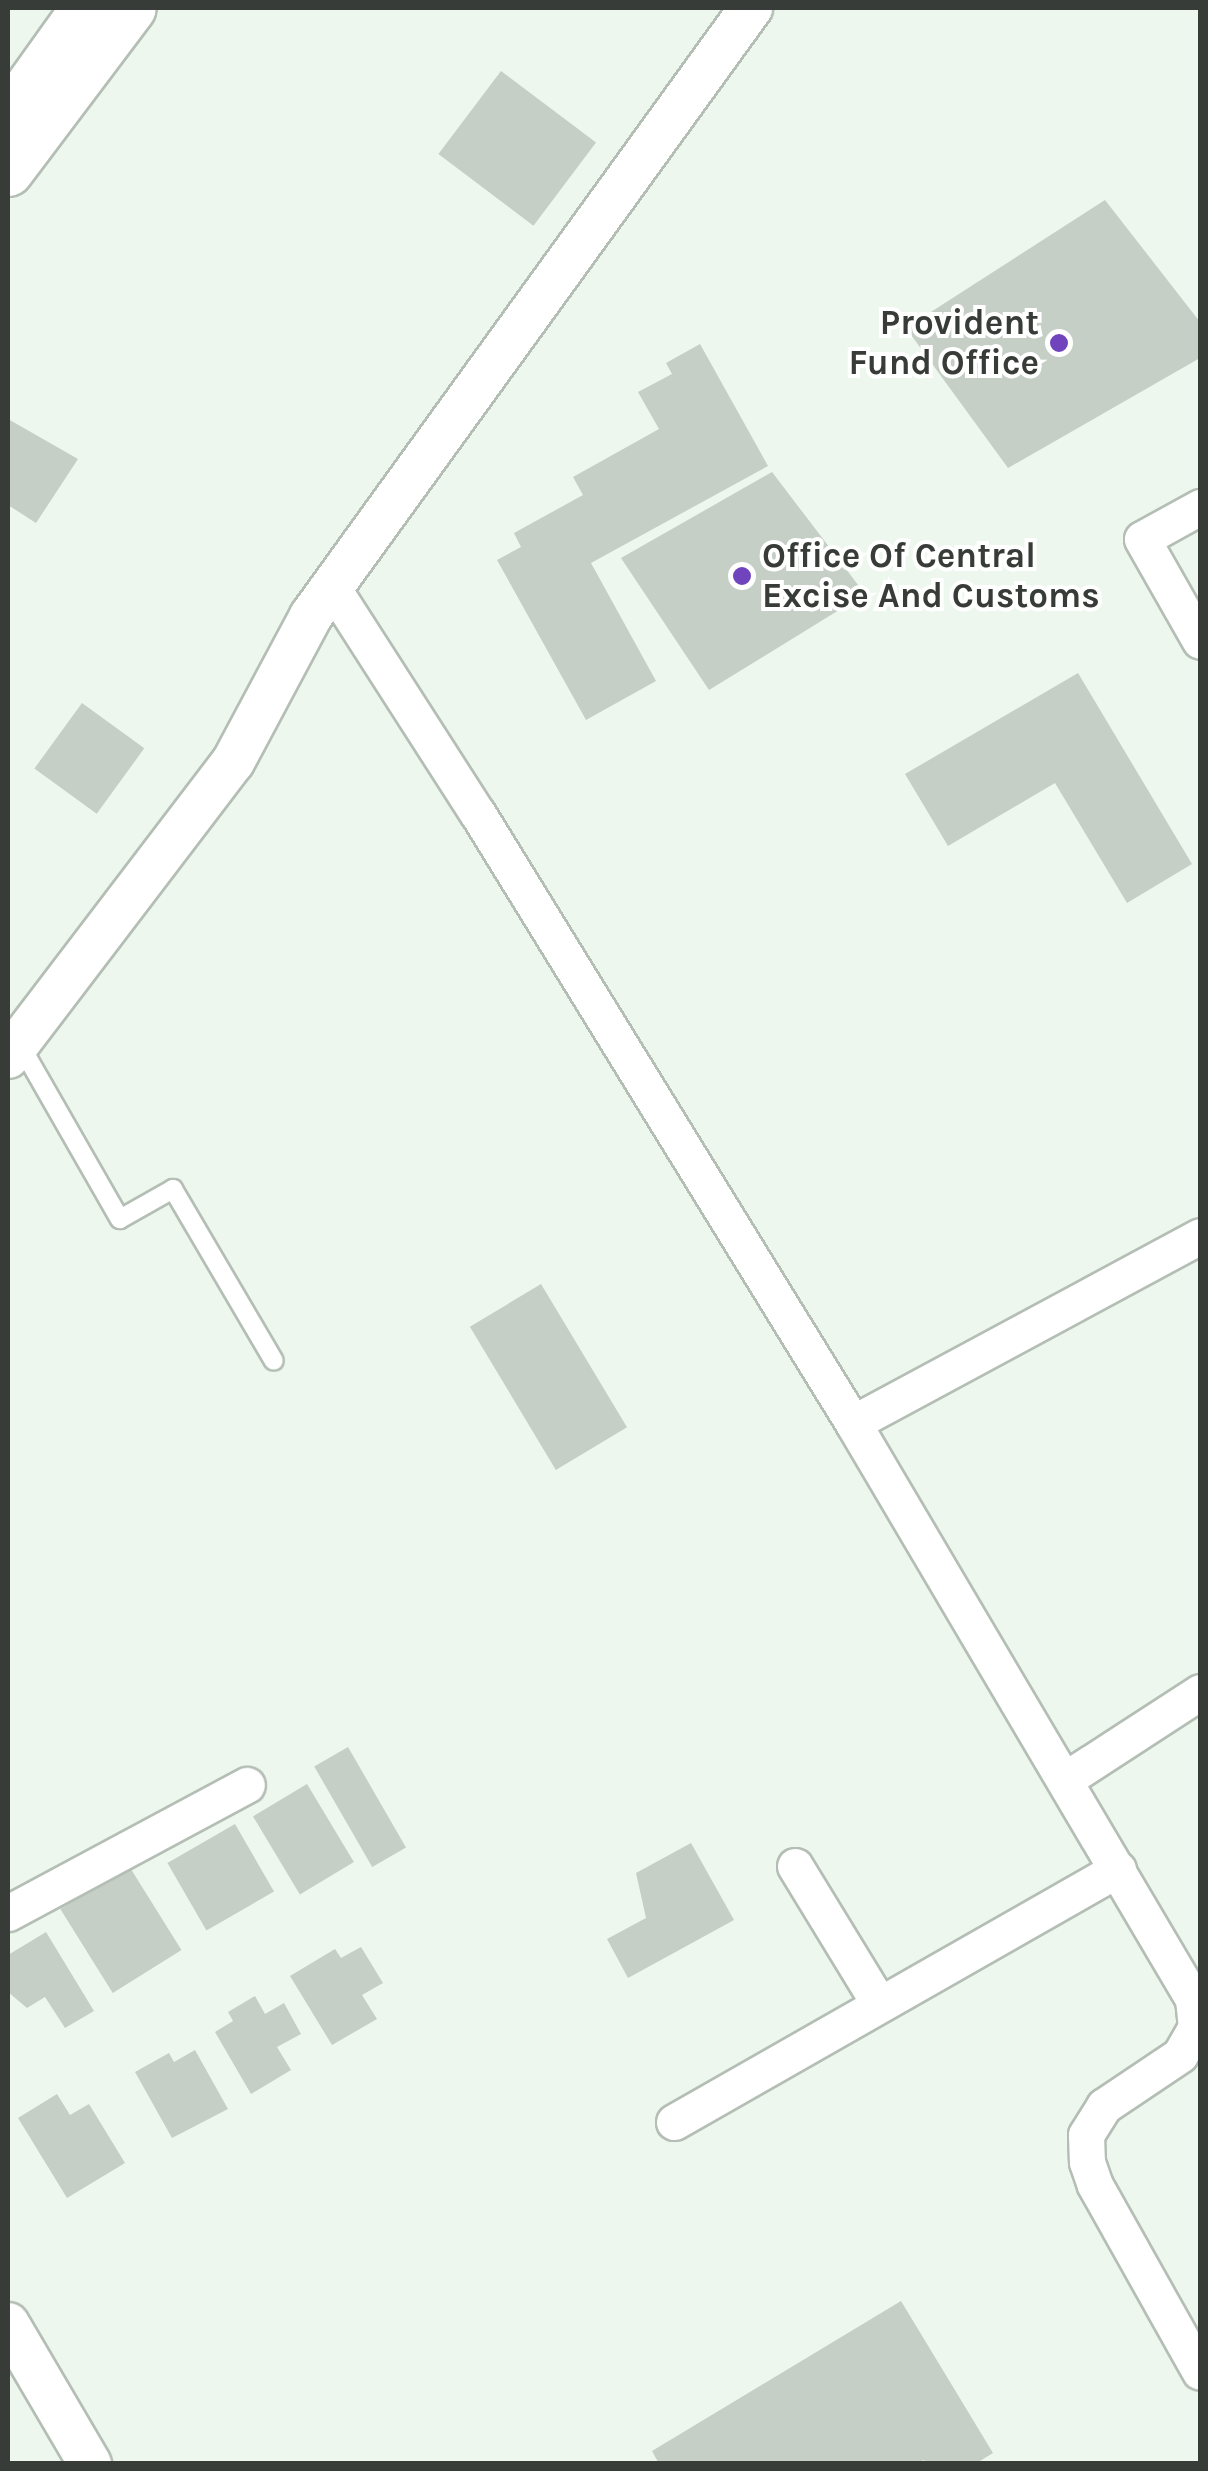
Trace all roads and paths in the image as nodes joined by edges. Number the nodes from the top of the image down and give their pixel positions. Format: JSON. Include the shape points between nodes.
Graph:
{"nodes":[{"id":1,"x":87,"y":8,"type":"edge"},
{"id":2,"x":131,"y":8,"type":"edge"},
{"id":3,"x":751,"y":8,"type":"edge"},
{"id":4,"x":8,"y":119,"type":"edge"},
{"id":5,"x":8,"y":170,"type":"edge"},
{"id":6,"x":1200,"y":506,"type":"edge"},
{"id":7,"x":332,"y":587,"type":"junction"},
{"id":8,"x":1200,"y":641,"type":"edge"},
{"id":9,"x":13,"y":1050,"type":"edge"},
{"id":10,"x":1200,"y":1236,"type":"edge"},
{"id":11,"x":274,"y":1361,"type":"dead end"},
{"id":12,"x":853,"y":1423,"type":"junction"},
{"id":13,"x":1200,"y":1692,"type":"edge"},
{"id":14,"x":1066,"y":1779,"type":"junction"},
{"id":15,"x":247,"y":1785,"type":"dead end"},
{"id":16,"x":795,"y":1866,"type":"dead end"},
{"id":17,"x":1118,"y":1869,"type":"junction"},
{"id":18,"x":8,"y":1913,"type":"edge"},
{"id":19,"x":878,"y":2002,"type":"junction"},
{"id":20,"x":674,"y":2122,"type":"dead end"},
{"id":21,"x":8,"y":2324,"type":"edge"},
{"id":22,"x":1200,"y":2372,"type":"edge"},
{"id":23,"x":90,"y":2464,"type":"edge"}],
"edges":[{"from":1,"to":4,"type":"main road"},
{"from":2,"to":5,"type":"main road"},
{"from":3,"to":7,"type":"street"},
{"from":6,"to":8,"type":"street","via":[[1142,539]]},
{"from":7,"to":9,"type":"street","via":[[233,762]]},
{"from":7,"to":12,"type":"street"},
{"from":9,"to":11,"type":"lane","via":[[120,1219],[173,1189]]},
{"from":10,"to":12,"type":"street"},
{"from":12,"to":14,"type":"street"},
{"from":13,"to":14,"type":"street"},
{"from":14,"to":17,"type":"street"},
{"from":15,"to":18,"type":"street"},
{"from":16,"to":19,"type":"street"},
{"from":17,"to":19,"type":"street"},
{"from":17,"to":22,"type":"street","via":[[1193,1999],[1196,2027],[1180,2055],[1104,2106],[1086,2136],[1087,2162]]},
{"from":19,"to":20,"type":"street"},
{"from":21,"to":23,"type":"street"}]}
